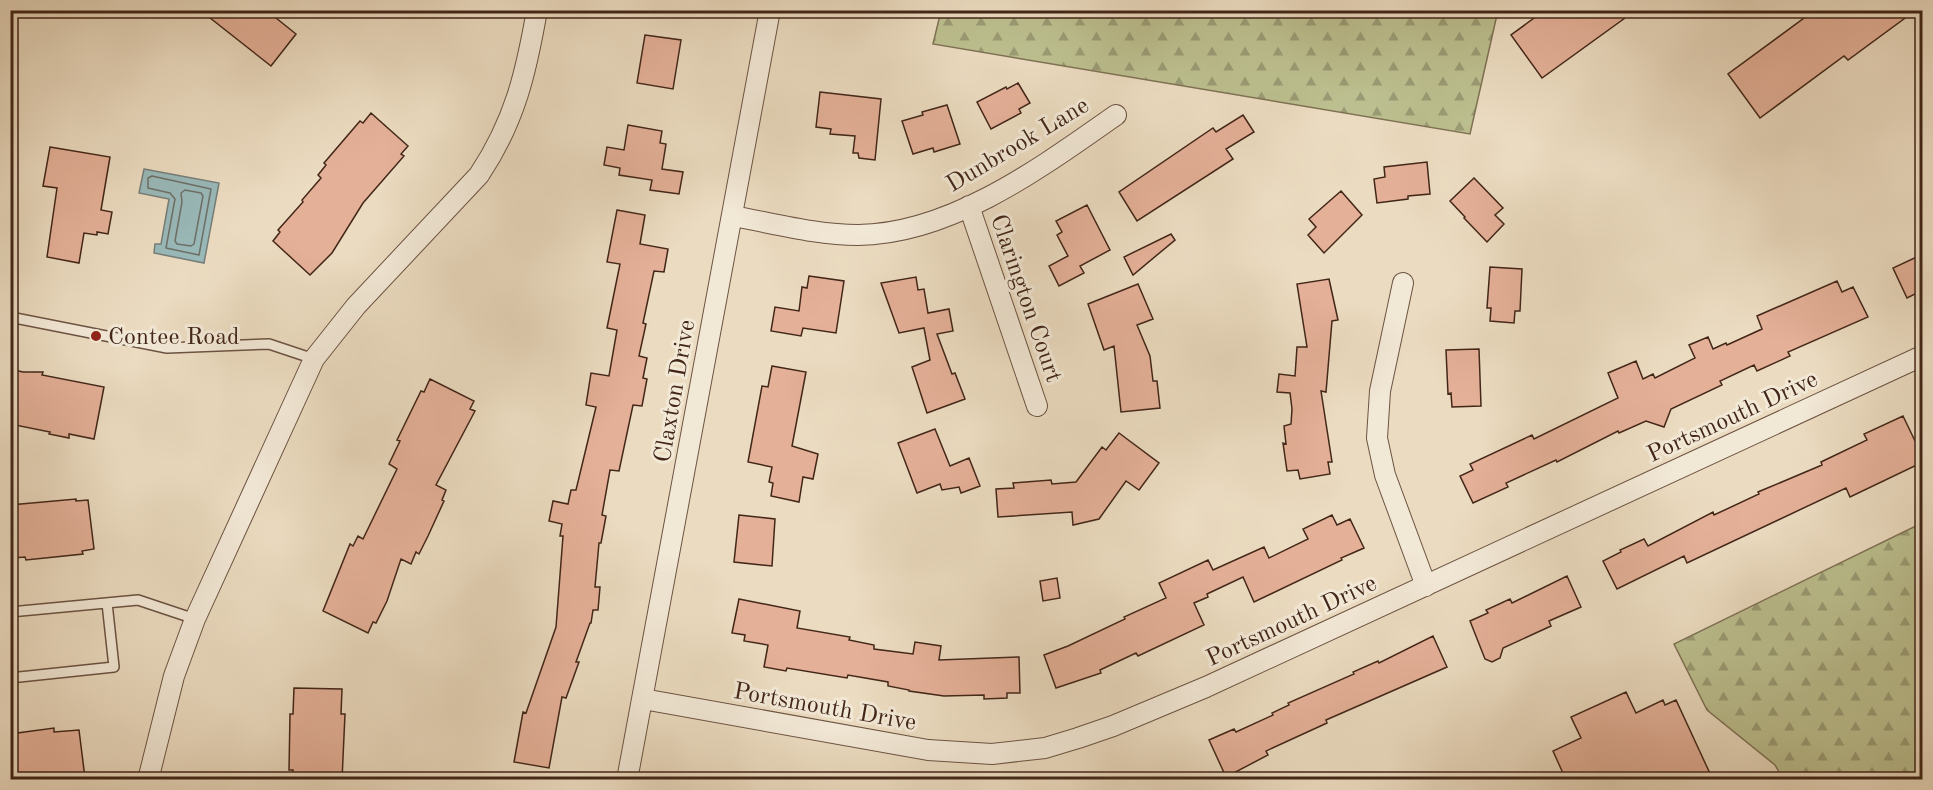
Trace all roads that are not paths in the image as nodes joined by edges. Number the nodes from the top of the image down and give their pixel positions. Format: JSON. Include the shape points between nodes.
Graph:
{"nodes":[{"id":1,"x":537,"y":10,"type":"edge"},
{"id":2,"x":770,"y":10,"type":"edge"},
{"id":3,"x":1116,"y":115,"type":"dead end"},
{"id":4,"x":969,"y":206,"type":"junction"},
{"id":5,"x":732,"y":216,"type":"junction"},
{"id":6,"x":1403,"y":283,"type":"dead end"},
{"id":7,"x":10,"y":318,"type":"edge"},
{"id":8,"x":1923,"y":356,"type":"edge"},
{"id":9,"x":314,"y":359,"type":"junction"},
{"id":10,"x":1037,"y":406,"type":"dead end"},
{"id":11,"x":1426,"y":586,"type":"junction"},
{"id":12,"x":107,"y":603,"type":"junction"},
{"id":13,"x":10,"y":612,"type":"edge"},
{"id":14,"x":195,"y":619,"type":"junction"},
{"id":15,"x":10,"y":678,"type":"edge"},
{"id":16,"x":643,"y":699,"type":"junction"},
{"id":17,"x":148,"y":780,"type":"edge"},
{"id":18,"x":627,"y":780,"type":"edge"}],
"edges":[{"from":1,"to":9,"type":"street","via":[[523,80],[495,151],[479,175],[356,306]]},
{"from":2,"to":5,"type":"street","name":"Claxton Drive"},
{"from":3,"to":4,"type":"street","name":"Dunbrook Lane","via":[[1065,151]]},
{"from":4,"to":5,"type":"street","name":"Dunbrook Lane","via":[[909,227],[859,235]]},
{"from":4,"to":10,"type":"street","name":"Clarington Court"},
{"from":5,"to":16,"type":"street","name":"Claxton Drive"},
{"from":6,"to":11,"type":"street","via":[[1382,381],[1377,438],[1385,475]]},
{"from":7,"to":9,"type":"lane","via":[[167,348],[269,344]]},
{"from":8,"to":11,"type":"street","name":"Portsmouth Drive"},
{"from":9,"to":14,"type":"street"},
{"from":11,"to":16,"type":"street","name":"Portsmouth Drive","via":[[1113,726],[1022,752],[965,754],[928,750]]},
{"from":12,"to":13,"type":"lane"},
{"from":12,"to":14,"type":"lane","via":[[138,600]]},
{"from":12,"to":15,"type":"lane","via":[[114,667]]},
{"from":14,"to":17,"type":"street","via":[[174,676]]},
{"from":16,"to":18,"type":"street","name":"Claxton Drive"}]}
